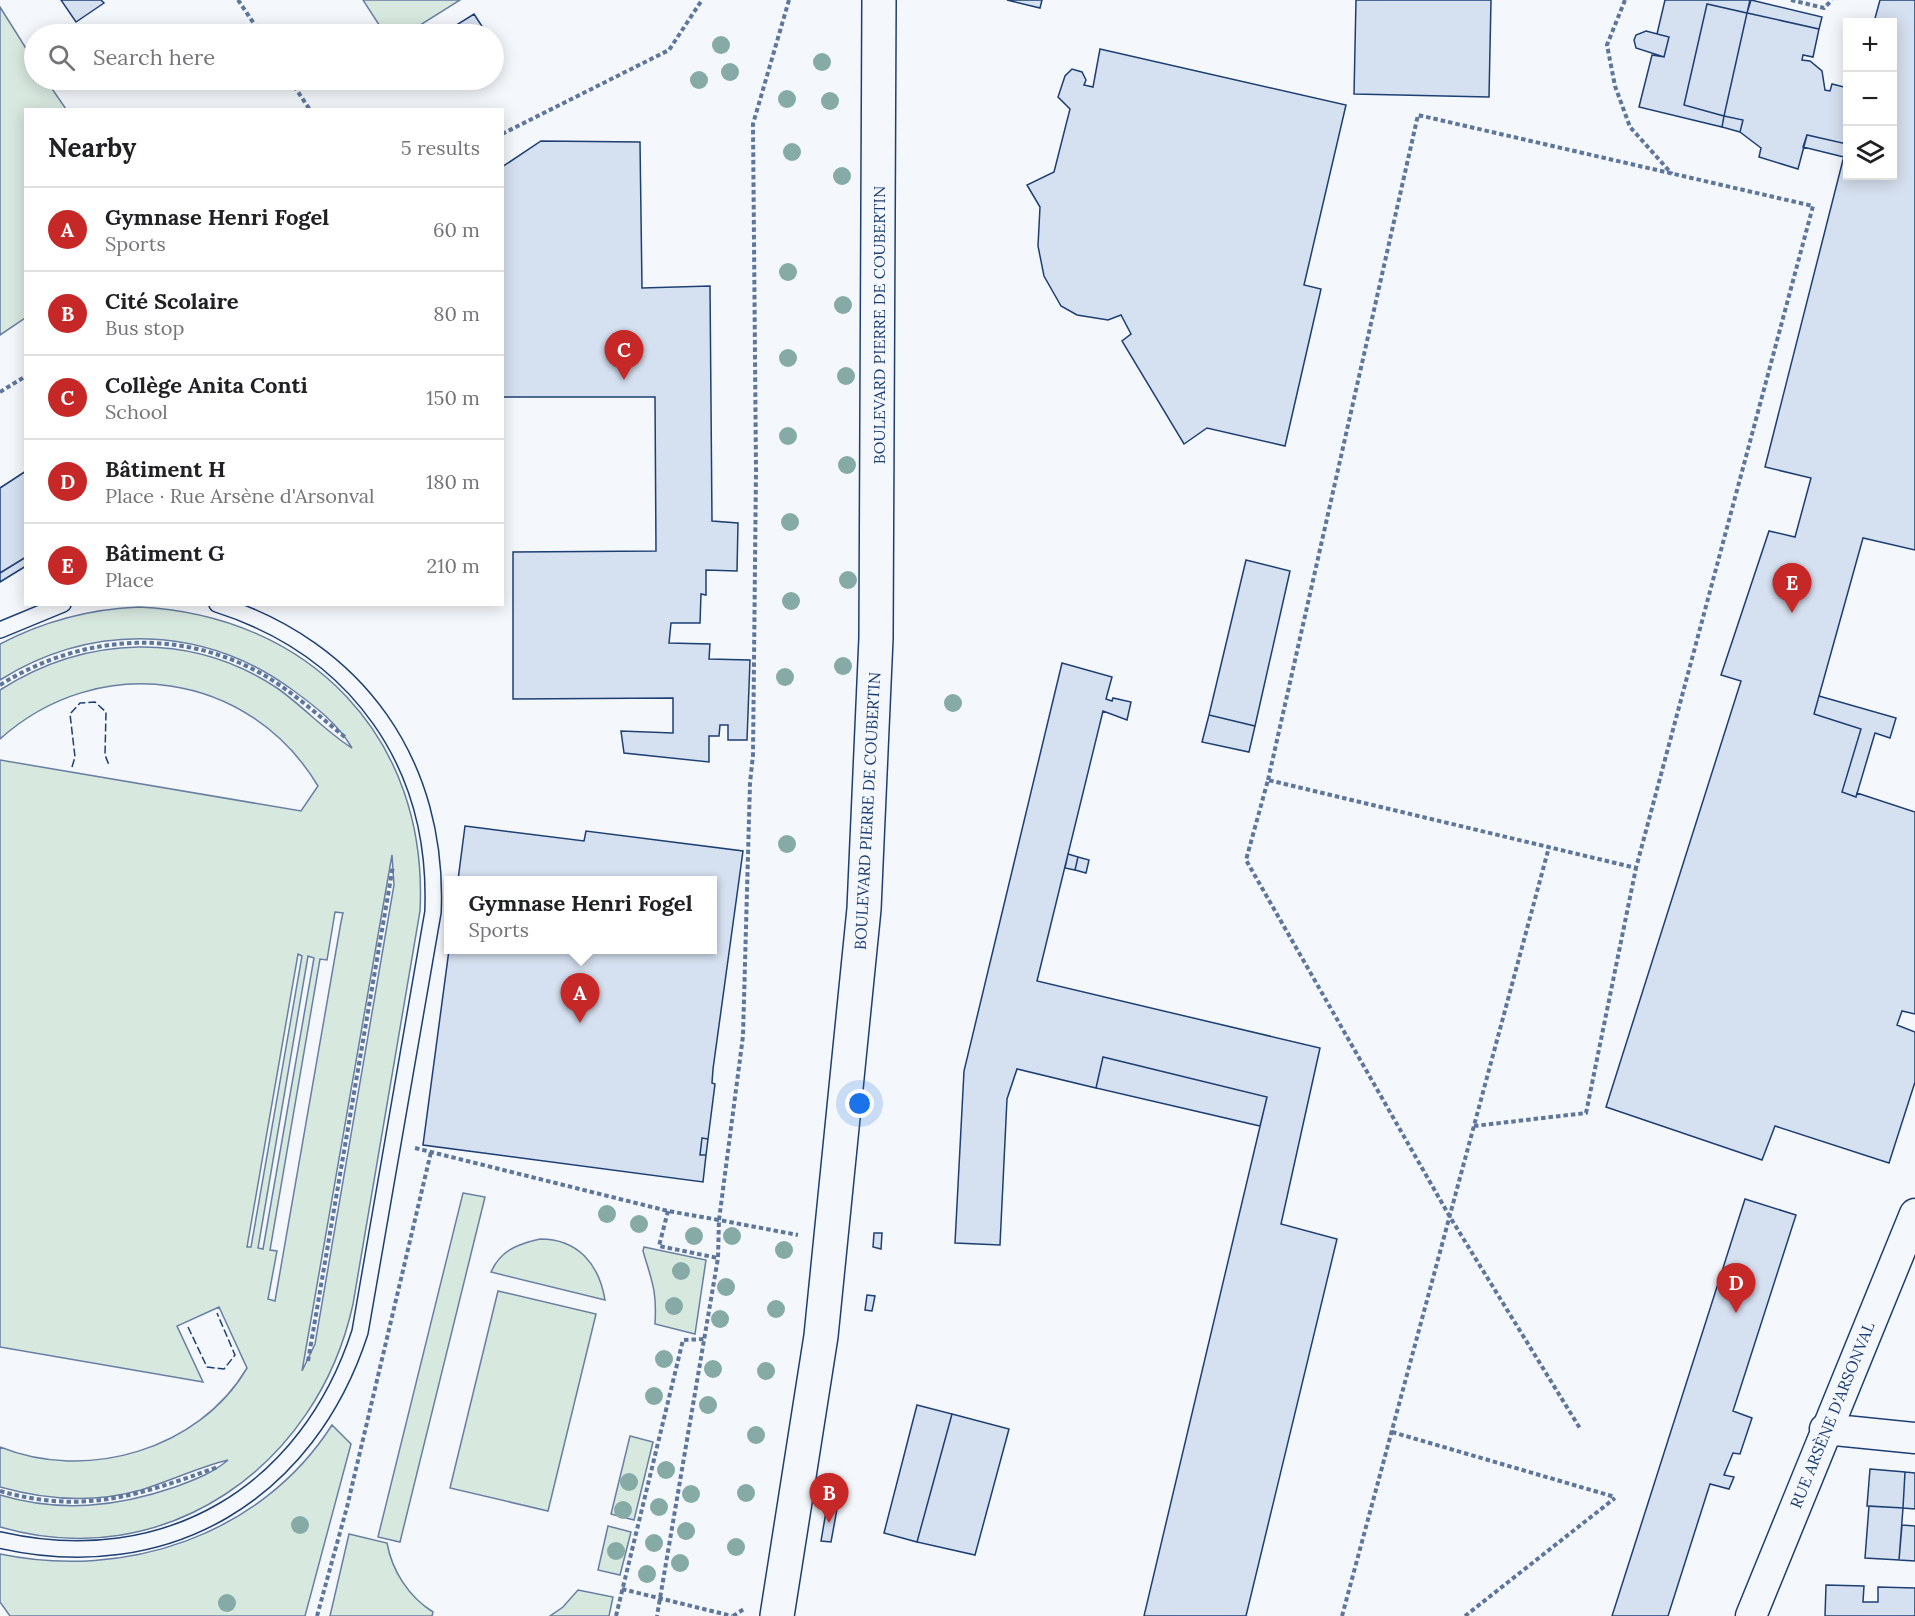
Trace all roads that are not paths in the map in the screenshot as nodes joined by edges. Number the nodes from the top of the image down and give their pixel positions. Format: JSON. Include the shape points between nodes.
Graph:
{"nodes":[{"id":1,"x":879,"y":0,"type":"edge"},
{"id":2,"x":58,"y":606,"type":"edge"},
{"id":3,"x":222,"y":606,"type":"edge"},
{"id":4,"x":0,"y":630,"type":"edge"},
{"id":5,"x":1915,"y":1214,"type":"edge"},
{"id":6,"x":1825,"y":1429,"type":"junction"},
{"id":7,"x":1915,"y":1438,"type":"edge"},
{"id":8,"x":0,"y":1540,"type":"edge"},
{"id":9,"x":777,"y":1616,"type":"edge"},
{"id":10,"x":1751,"y":1616,"type":"edge"}],
"edges":[{"from":1,"to":9,"type":"street","name":"BOULEVARD PIERRE DE COUBERTIN","via":[[876,607],[864,909],[821,1336]]},
{"from":2,"to":4,"type":"lane"},
{"from":3,"to":8,"type":"lane","via":[[286,633],[347,679],[394,740],[416,786],[426,819],[433,861],[433,912],[366,1307],[343,1380],[322,1417],[284,1463],[245,1497],[177,1532],[128,1546],[51,1549]]},
{"from":5,"to":6,"type":"street","name":"RUE ARSÈNE D'ARSONVAL"},
{"from":6,"to":7,"type":"street"},
{"from":6,"to":10,"type":"street","name":"RUE ARSÈNE D'ARSONVAL"}]}
